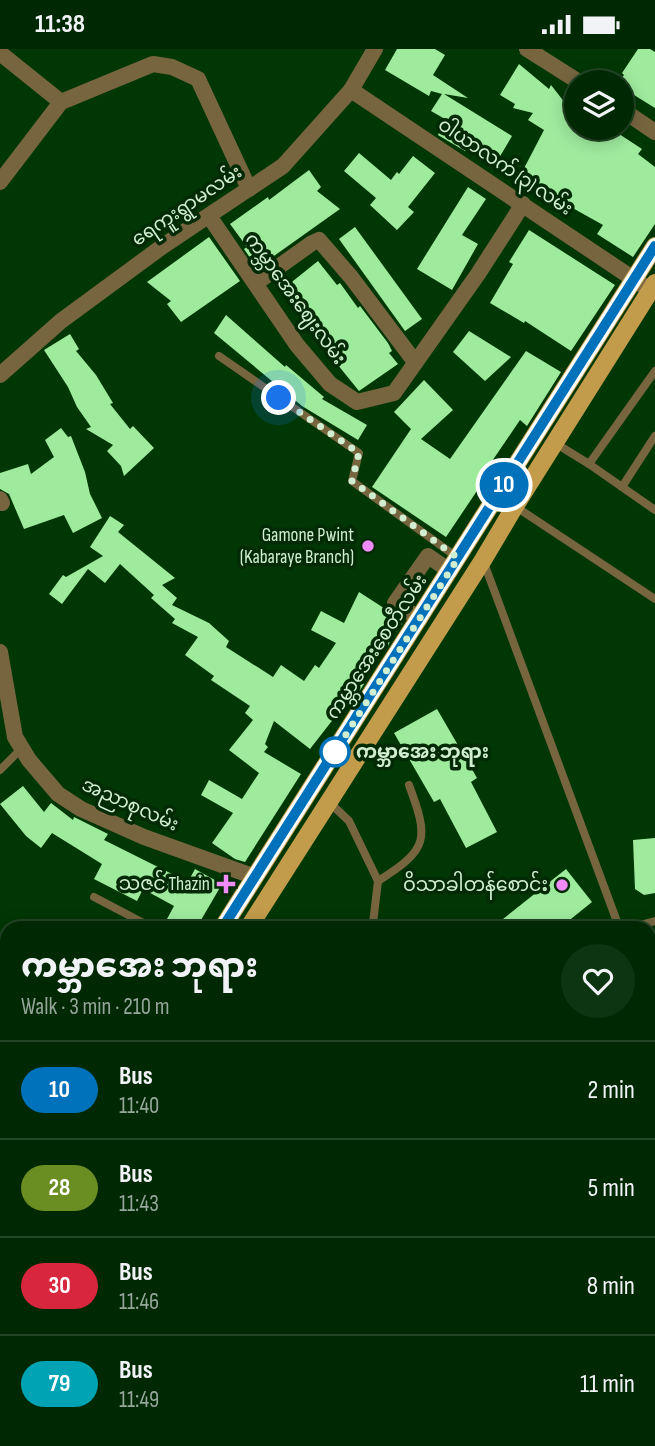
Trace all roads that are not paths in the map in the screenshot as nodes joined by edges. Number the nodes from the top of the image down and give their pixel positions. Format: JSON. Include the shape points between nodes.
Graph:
{"nodes":[{"id":1,"x":375,"y":49,"type":"edge"},
{"id":2,"x":527,"y":49,"type":"edge"},
{"id":3,"x":0,"y":53,"type":"edge"},
{"id":4,"x":564,"y":72,"type":"edge"},
{"id":5,"x":351,"y":90,"type":"junction"},
{"id":6,"x":61,"y":101,"type":"junction"},
{"id":7,"x":634,"y":118,"type":"edge"},
{"id":8,"x":655,"y":132,"type":"edge"},
{"id":9,"x":0,"y":182,"type":"edge"},
{"id":10,"x":249,"y":189,"type":"junction"},
{"id":11,"x":523,"y":204,"type":"junction"},
{"id":12,"x":209,"y":216,"type":"junction"},
{"id":13,"x":655,"y":246,"type":"edge"},
{"id":14,"x":634,"y":281,"type":"junction"},
{"id":15,"x":256,"y":283,"type":"junction"},
{"id":16,"x":653,"y":287,"type":"edge"},
{"id":17,"x":219,"y":356,"type":"dead end"},
{"id":18,"x":415,"y":362,"type":"junction"},
{"id":19,"x":654,"y":373,"type":"edge"},
{"id":20,"x":0,"y":375,"type":"edge"},
{"id":21,"x":655,"y":436,"type":"edge"},
{"id":22,"x":555,"y":443,"type":"junction"},
{"id":23,"x":589,"y":464,"type":"junction"},
{"id":24,"x":622,"y":487,"type":"junction"},
{"id":25,"x":498,"y":495,"type":"junction"},
{"id":26,"x":514,"y":506,"type":"junction"},
{"id":27,"x":655,"y":510,"type":"edge"},
{"id":28,"x":483,"y":560,"type":"junction"},
{"id":29,"x":454,"y":564,"type":"junction"},
{"id":30,"x":468,"y":583,"type":"junction"},
{"id":31,"x":655,"y":599,"type":"edge"},
{"id":32,"x":420,"y":619,"type":"junction"},
{"id":33,"x":0,"y":652,"type":"edge"},
{"id":34,"x":22,"y":748,"type":"junction"},
{"id":35,"x":0,"y":770,"type":"edge"},
{"id":36,"x":410,"y":785,"type":"dead end"},
{"id":37,"x":330,"y":802,"type":"junction"},
{"id":38,"x":256,"y":877,"type":"junction"},
{"id":39,"x":378,"y":881,"type":"junction"},
{"id":40,"x":94,"y":897,"type":"dead end"},
{"id":41,"x":140,"y":921,"type":"edge"},
{"id":42,"x":227,"y":921,"type":"edge"},
{"id":43,"x":254,"y":921,"type":"edge"},
{"id":44,"x":373,"y":921,"type":"edge"},
{"id":45,"x":617,"y":921,"type":"edge"}],
"edges":[{"from":1,"to":5,"type":"street","name":"ရေကူးရွာမလမ်း"},
{"from":2,"to":4,"type":"street"},
{"from":3,"to":6,"type":"street"},
{"from":5,"to":10,"type":"street","name":"ရေကူးရွာမလမ်း","via":[[283,166]]},
{"from":5,"to":11,"type":"street","name":"ဝါယာလက် (၃) လမ်း"},
{"from":6,"to":9,"type":"street"},
{"from":6,"to":10,"type":"street","via":[[153,64],[186,72],[198,79]]},
{"from":7,"to":8,"type":"street"},
{"from":10,"to":12,"type":"street","name":"ရေကူးရွာမလမ်း"},
{"from":11,"to":14,"type":"street","name":"ဝါယာလက် (၃) လမ်း"},
{"from":11,"to":18,"type":"street"},
{"from":12,"to":15,"type":"street","name":"ကမ္ဘာအေးဈေးလမ်း"},
{"from":12,"to":20,"type":"street","name":"ရေကူးရွာမလမ်း","via":[[61,321]]},
{"from":13,"to":14,"type":"main road","name":"ကမ္ဘာအေးစေတီလမ်း"},
{"from":14,"to":16,"type":"street","name":"ဝါယာလက် (၃) လမ်း"},
{"from":14,"to":25,"type":"main road","name":"ကမ္ဘာအေးစေတီလမ်း"},
{"from":15,"to":18,"type":"street","via":[[319,240]]},
{"from":15,"to":18,"type":"street","name":"ကမ္ဘာအေးဈေးလမ်း","via":[[331,384],[357,402],[394,393]]},
{"from":16,"to":22,"type":"main road"},
{"from":17,"to":29,"type":"lane","via":[[359,453],[352,481]]},
{"from":19,"to":23,"type":"lane"},
{"from":21,"to":24,"type":"lane"},
{"from":22,"to":23,"type":"lane"},
{"from":22,"to":26,"type":"main road"},
{"from":23,"to":24,"type":"lane"},
{"from":24,"to":27,"type":"lane"},
{"from":25,"to":26,"type":"lane"},
{"from":25,"to":29,"type":"main road","name":"ကမ္ဘာအေးစေတီလမ်း"},
{"from":26,"to":28,"type":"main road"},
{"from":26,"to":31,"type":"lane"},
{"from":28,"to":30,"type":"main road"},
{"from":28,"to":45,"type":"lane"},
{"from":29,"to":30,"type":"lane"},
{"from":29,"to":32,"type":"main road","name":"ကမ္ဘာအေးစေတီလမ်း"},
{"from":29,"to":32,"type":"street","via":[[428,556],[395,603]]},
{"from":30,"to":37,"type":"main road"},
{"from":32,"to":38,"type":"main road","name":"ကမ္ဘာအေးစေတီလမ်း"},
{"from":33,"to":34,"type":"street","name":"အညာစုလမ်း","via":[[15,737]]},
{"from":34,"to":35,"type":"lane"},
{"from":34,"to":38,"type":"street","name":"အညာစုလမ်း","via":[[58,794],[80,809]]},
{"from":36,"to":39,"type":"lane","via":[[421,818],[422,841],[404,865]]},
{"from":37,"to":39,"type":"lane","via":[[349,821]]},
{"from":37,"to":43,"type":"main road"},
{"from":38,"to":42,"type":"main road","name":"ကမ္ဘာအေးစေတီလမ်း"},
{"from":39,"to":44,"type":"lane"},
{"from":40,"to":41,"type":"lane"}]}
